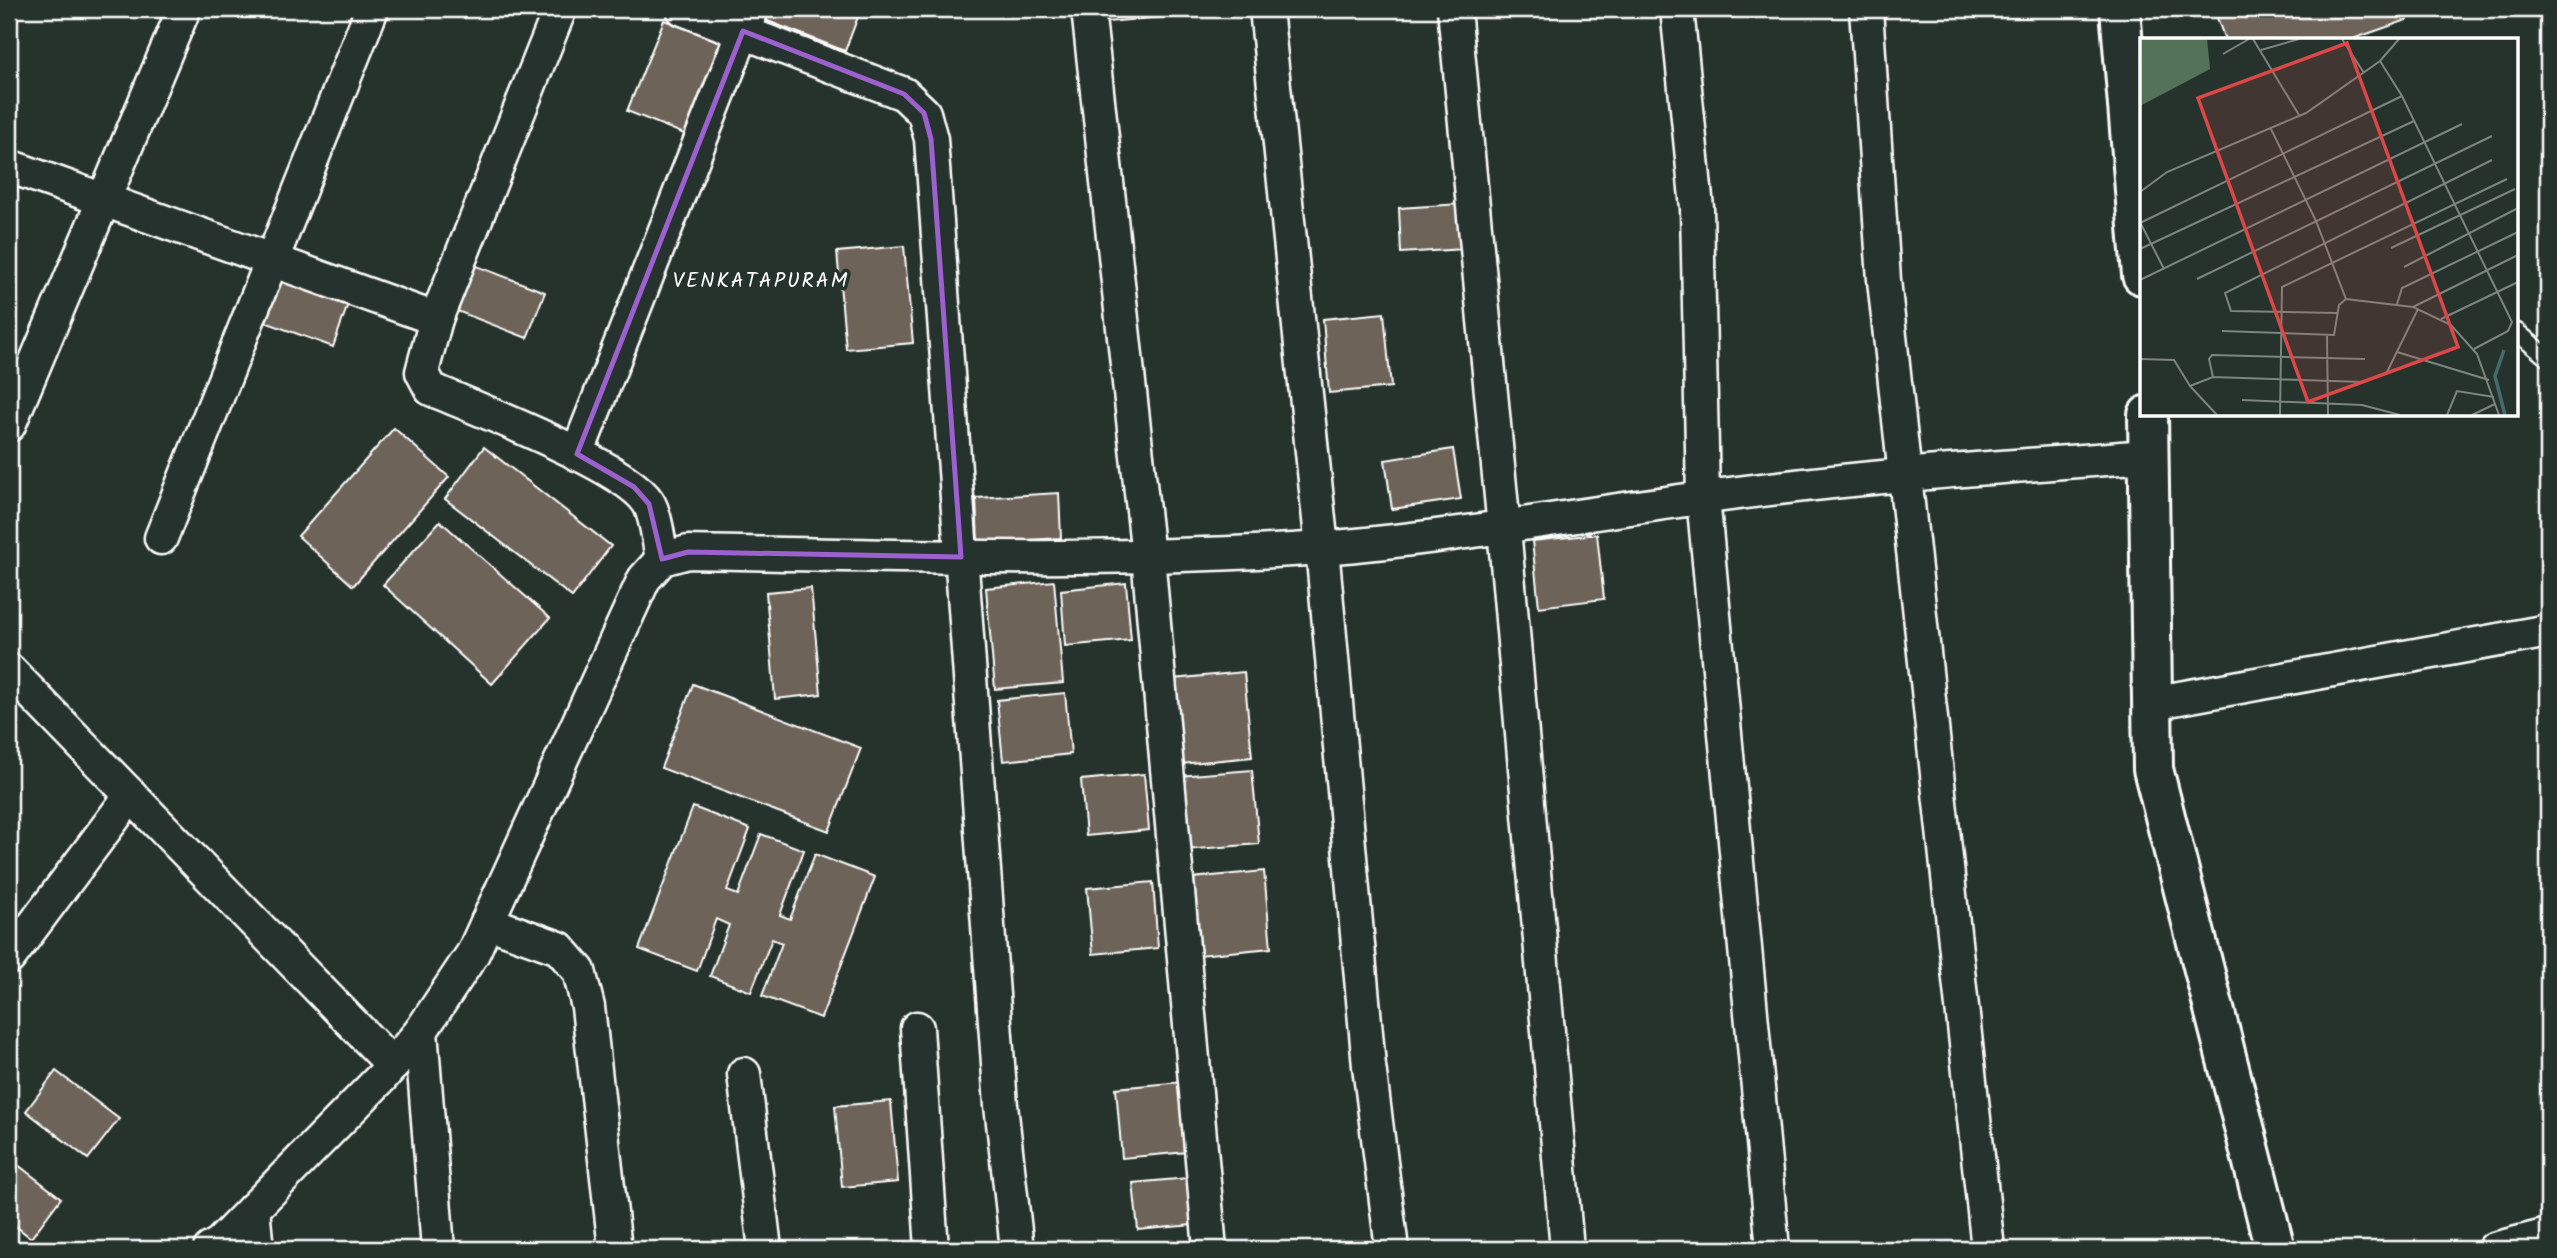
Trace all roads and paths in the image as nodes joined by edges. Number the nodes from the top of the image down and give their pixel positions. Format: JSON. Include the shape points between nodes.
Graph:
{"nodes":[{"id":1,"x":184,"y":9,"type":"edge"},
{"id":2,"x":372,"y":9,"type":"edge"},
{"id":3,"x":560,"y":9,"type":"edge"},
{"id":4,"x":683,"y":9,"type":"edge"},
{"id":5,"x":1087,"y":9,"type":"edge"},
{"id":6,"x":1266,"y":9,"type":"edge"},
{"id":7,"x":1454,"y":9,"type":"edge"},
{"id":8,"x":1678,"y":9,"type":"edge"},
{"id":9,"x":1866,"y":9,"type":"edge"},
{"id":10,"x":2120,"y":9,"type":"edge"},
{"id":11,"x":748,"y":20,"type":"edge"},
{"id":12,"x":2136,"y":120,"type":"edge"},
{"id":13,"x":9,"y":166,"type":"edge"},
{"id":14,"x":103,"y":199,"type":"junction"},
{"id":15,"x":2140,"y":223,"type":"edge"},
{"id":16,"x":271,"y":261,"type":"junction"},
{"id":17,"x":436,"y":319,"type":"junction"},
{"id":18,"x":2518,"y":333,"type":"edge"},
{"id":19,"x":2548,"y":358,"type":"edge"},
{"id":20,"x":2148,"y":416,"type":"edge"},
{"id":21,"x":9,"y":425,"type":"edge"},
{"id":22,"x":577,"y":454,"type":"junction"},
{"id":23,"x":2148,"y":456,"type":"junction"},
{"id":24,"x":1904,"y":474,"type":"junction"},
{"id":25,"x":1703,"y":497,"type":"junction"},
{"id":26,"x":1504,"y":528,"type":"junction"},
{"id":27,"x":162,"y":538,"type":"dead end"},
{"id":28,"x":1322,"y":548,"type":"junction"},
{"id":29,"x":1148,"y":556,"type":"junction"},
{"id":30,"x":961,"y":557,"type":"junction"},
{"id":31,"x":662,"y":559,"type":"junction"},
{"id":32,"x":2548,"y":631,"type":"edge"},
{"id":33,"x":9,"y":670,"type":"edge"},
{"id":34,"x":2152,"y":703,"type":"junction"},
{"id":35,"x":131,"y":795,"type":"junction"},
{"id":36,"x":487,"y":922,"type":"junction"},
{"id":37,"x":9,"y":958,"type":"edge"},
{"id":38,"x":917,"y":1028,"type":"dead end"},
{"id":39,"x":421,"y":1031,"type":"junction"},
{"id":40,"x":393,"y":1065,"type":"junction"},
{"id":41,"x":744,"y":1074,"type":"dead end"},
{"id":42,"x":253,"y":1209,"type":"junction"},
{"id":43,"x":2548,"y":1235,"type":"edge"},
{"id":44,"x":210,"y":1249,"type":"edge"},
{"id":45,"x":257,"y":1249,"type":"edge"},
{"id":46,"x":438,"y":1249,"type":"edge"},
{"id":47,"x":615,"y":1249,"type":"edge"},
{"id":48,"x":765,"y":1249,"type":"edge"},
{"id":49,"x":932,"y":1249,"type":"edge"},
{"id":50,"x":1017,"y":1249,"type":"edge"},
{"id":51,"x":1210,"y":1249,"type":"edge"},
{"id":52,"x":1392,"y":1249,"type":"edge"},
{"id":53,"x":1567,"y":1249,"type":"edge"},
{"id":54,"x":1773,"y":1249,"type":"edge"},
{"id":55,"x":1988,"y":1249,"type":"edge"},
{"id":56,"x":2276,"y":1249,"type":"edge"},
{"id":57,"x":2494,"y":1249,"type":"edge"}],
"edges":[{"from":1,"to":14,"type":"street"},
{"from":2,"to":16,"type":"street"},
{"from":3,"to":17,"type":"street"},
{"from":4,"to":11,"type":"street"},
{"from":5,"to":29,"type":"street"},
{"from":6,"to":28,"type":"street"},
{"from":7,"to":26,"type":"street"},
{"from":8,"to":25,"type":"street","via":[[1697,208]]},
{"from":9,"to":24,"type":"street","via":[[1884,280]]},
{"from":10,"to":12,"type":"street"},
{"from":11,"to":22,"type":"street"},
{"from":11,"to":30,"type":"street","via":[[904,94],[924,113],[931,139]]},
{"from":12,"to":15,"type":"street"},
{"from":13,"to":14,"type":"street"},
{"from":14,"to":16,"type":"street"},
{"from":14,"to":21,"type":"street"},
{"from":16,"to":17,"type":"street"},
{"from":16,"to":27,"type":"street"},
{"from":17,"to":22,"type":"street","via":[[422,372],[431,388]]},
{"from":18,"to":19,"type":"lane"},
{"from":20,"to":23,"type":"street"},
{"from":22,"to":31,"type":"street","via":[[634,487],[649,504]]},
{"from":23,"to":24,"type":"street"},
{"from":23,"to":34,"type":"street"},
{"from":24,"to":25,"type":"street"},
{"from":24,"to":55,"type":"street"},
{"from":25,"to":26,"type":"street"},
{"from":25,"to":54,"type":"street"},
{"from":26,"to":28,"type":"street"},
{"from":26,"to":53,"type":"street"},
{"from":28,"to":29,"type":"street"},
{"from":28,"to":52,"type":"street","via":[[1369,1066]]},
{"from":29,"to":30,"type":"street"},
{"from":29,"to":51,"type":"street"},
{"from":30,"to":31,"type":"street","via":[[688,552]]},
{"from":30,"to":50,"type":"street"},
{"from":31,"to":36,"type":"street","via":[[644,579]]},
{"from":32,"to":34,"type":"street"},
{"from":33,"to":35,"type":"street"},
{"from":34,"to":56,"type":"street","via":[[2153,769]]},
{"from":35,"to":37,"type":"street"},
{"from":35,"to":40,"type":"street"},
{"from":36,"to":39,"type":"street","via":[[473,953]]},
{"from":36,"to":47,"type":"street","via":[[559,948],[579,971],[588,1007]]},
{"from":38,"to":49,"type":"street"},
{"from":39,"to":40,"type":"street"},
{"from":39,"to":46,"type":"street"},
{"from":40,"to":42,"type":"street"},
{"from":41,"to":48,"type":"street"},
{"from":42,"to":44,"type":"street"},
{"from":42,"to":45,"type":"street"},
{"from":43,"to":57,"type":"street"}]}
